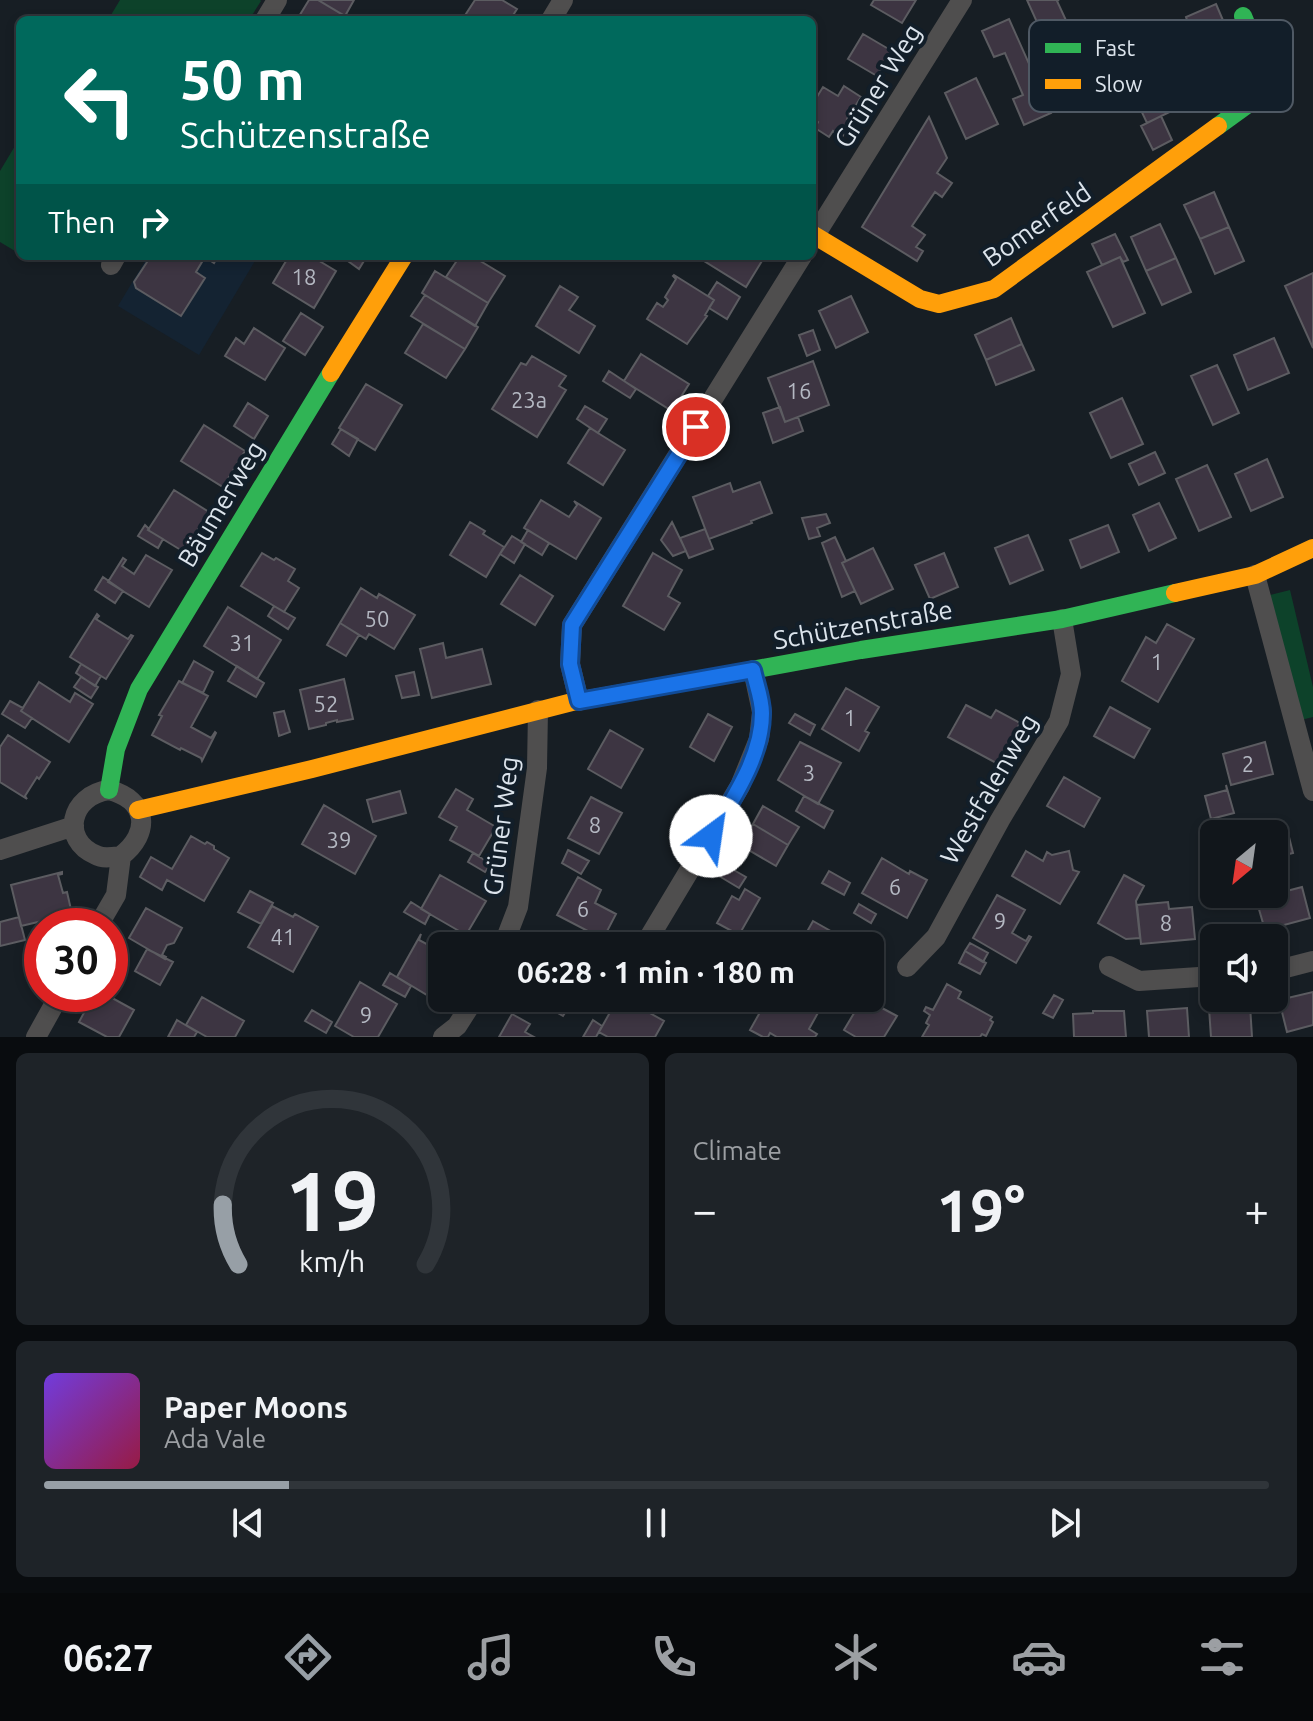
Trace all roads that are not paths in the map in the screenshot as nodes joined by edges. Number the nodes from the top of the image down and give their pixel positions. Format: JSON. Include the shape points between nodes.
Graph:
{"nodes":[{"id":1,"x":962,"y":0,"type":"edge"},
{"id":2,"x":1243,"y":16,"type":"dead end"},
{"id":3,"x":1245,"y":20,"type":"edge"},
{"id":4,"x":1238,"y":112,"type":"edge"},
{"id":5,"x":816,"y":232,"type":"edge"},
{"id":6,"x":816,"y":239,"type":"edge"},
{"id":7,"x":401,"y":260,"type":"edge"},
{"id":8,"x":800,"y":260,"type":"edge"},
{"id":9,"x":1313,"y":548,"type":"edge"},
{"id":10,"x":1255,"y":575,"type":"junction"},
{"id":11,"x":1062,"y":619,"type":"junction"},
{"id":12,"x":753,"y":670,"type":"junction"},
{"id":13,"x":579,"y":701,"type":"junction"},
{"id":14,"x":538,"y":710,"type":"junction"},
{"id":15,"x":109,"y":790,"type":"junction"},
{"id":16,"x":1313,"y":791,"type":"edge"},
{"id":17,"x":138,"y":810,"type":"junction"},
{"id":18,"x":74,"y":826,"type":"junction"},
{"id":19,"x":0,"y":850,"type":"edge"},
{"id":20,"x":121,"y":856,"type":"junction"},
{"id":21,"x":108,"y":908,"type":"edge"},
{"id":22,"x":508,"y":932,"type":"edge"},
{"id":23,"x":652,"y":932,"type":"edge"},
{"id":24,"x":1313,"y":961,"type":"edge"},
{"id":25,"x":1109,"y":966,"type":"dead end"},
{"id":26,"x":907,"y":967,"type":"dead end"},
{"id":27,"x":1288,"y":967,"type":"edge"},
{"id":28,"x":1200,"y":977,"type":"edge"},
{"id":29,"x":50,"y":1012,"type":"edge"},
{"id":30,"x":466,"y":1012,"type":"edge"},
{"id":31,"x":36,"y":1037,"type":"edge"},
{"id":32,"x":443,"y":1037,"type":"edge"}],
"edges":[{"from":1,"to":5,"type":"street","name":"Grüner Weg"},
{"from":2,"to":3,"type":"street","name":"Bomerfeld"},
{"from":4,"to":6,"type":"street","name":"Bomerfeld","via":[[994,289],[939,304],[920,299]]},
{"from":7,"to":15,"type":"street","name":"Bäumerweg","via":[[139,689],[116,749]]},
{"from":8,"to":13,"type":"street","via":[[572,625],[570,664]]},
{"from":9,"to":10,"type":"street","name":"Schützenstraße"},
{"from":10,"to":11,"type":"street","name":"Schützenstraße"},
{"from":10,"to":16,"type":"street"},
{"from":11,"to":12,"type":"street","name":"Schützenstraße"},
{"from":11,"to":26,"type":"street","name":"Westfalenweg","via":[[1071,674],[1059,721],[936,937]]},
{"from":12,"to":13,"type":"street","name":"Schützenstraße"},
{"from":12,"to":23,"type":"street","via":[[762,712],[755,751],[740,786]]},
{"from":13,"to":14,"type":"street","name":"Schützenstraße"},
{"from":14,"to":17,"type":"street","name":"Schützenstraße"},
{"from":14,"to":22,"type":"street","name":"Grüner Weg","via":[[537,768],[518,907]]},
{"from":15,"to":17,"type":"street","via":[[122,793]]},
{"from":15,"to":18,"type":"street","via":[[87,797]]},
{"from":17,"to":20,"type":"street","via":[[141,832]]},
{"from":18,"to":19,"type":"street"},
{"from":18,"to":20,"type":"street","via":[[85,849],[102,857]]},
{"from":20,"to":21,"type":"street","via":[[116,895]]},
{"from":24,"to":27,"type":"street"},
{"from":25,"to":28,"type":"street","via":[[1139,981]]},
{"from":29,"to":31,"type":"street"},
{"from":30,"to":32,"type":"street"}]}
